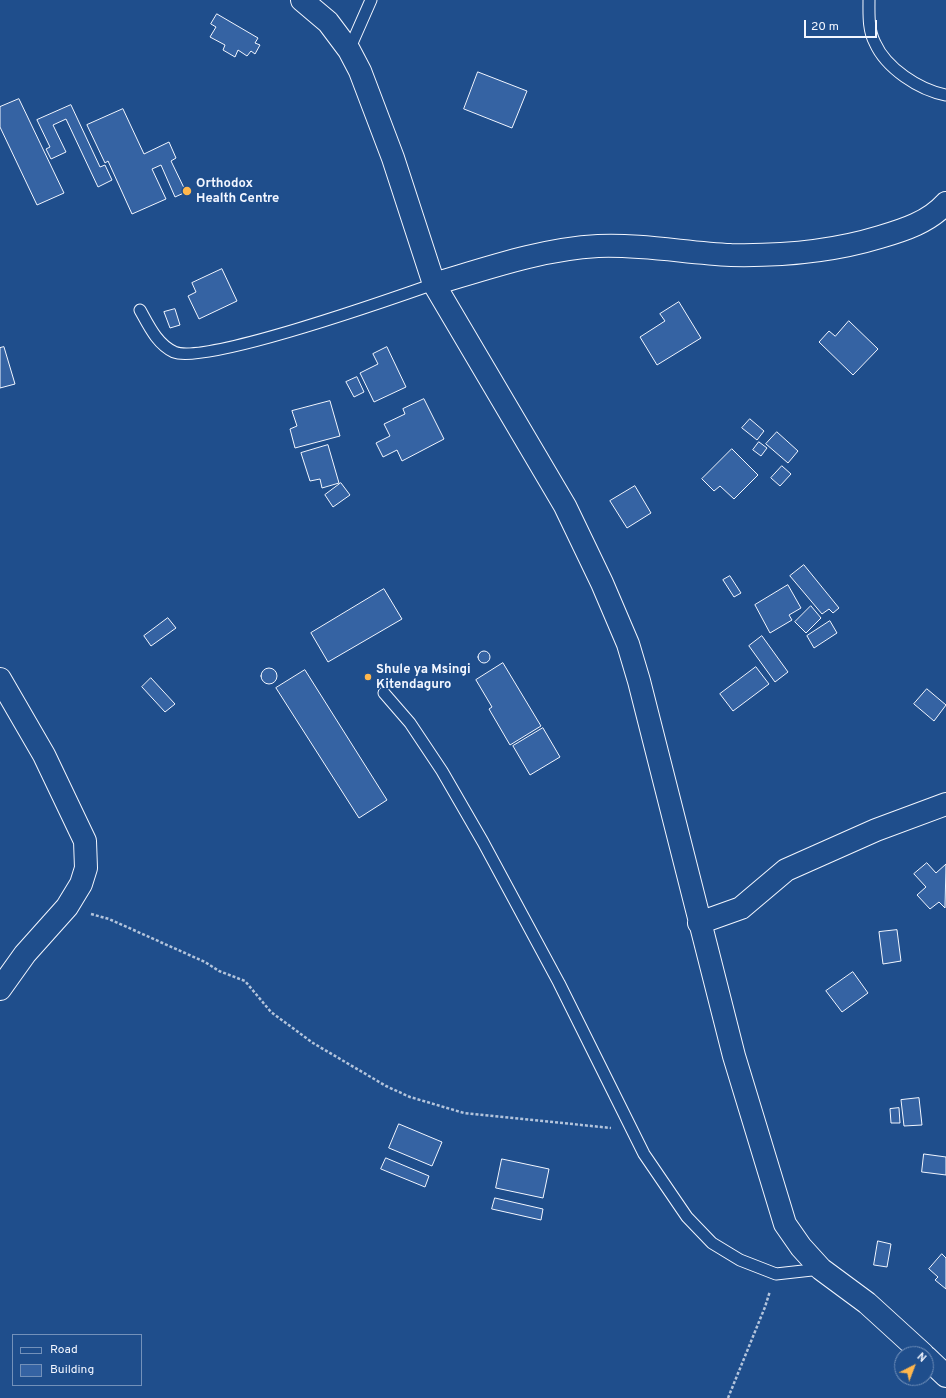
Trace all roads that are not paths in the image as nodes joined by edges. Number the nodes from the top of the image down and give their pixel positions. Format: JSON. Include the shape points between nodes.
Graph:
{"nodes":[{"id":1,"x":302,"y":0,"type":"edge"},
{"id":2,"x":371,"y":0,"type":"edge"},
{"id":3,"x":869,"y":0,"type":"edge"},
{"id":4,"x":349,"y":50,"type":"junction"},
{"id":5,"x":946,"y":95,"type":"edge"},
{"id":6,"x":946,"y":203,"type":"edge"},
{"id":7,"x":434,"y":284,"type":"junction"},
{"id":8,"x":140,"y":310,"type":"dead end"},
{"id":9,"x":0,"y":679,"type":"edge"},
{"id":10,"x":384,"y":693,"type":"dead end"},
{"id":11,"x":946,"y":804,"type":"edge"},
{"id":12,"x":699,"y":923,"type":"junction"},
{"id":13,"x":0,"y":989,"type":"edge"},
{"id":14,"x":821,"y":1269,"type":"junction"},
{"id":15,"x":914,"y":1346,"type":"edge"},
{"id":16,"x":934,"y":1364,"type":"edge"},
{"id":17,"x":946,"y":1376,"type":"edge"}],
"edges":[{"from":1,"to":4,"type":"street","via":[[328,22]]},
{"from":2,"to":4,"type":"lane"},
{"from":3,"to":5,"type":"lane","via":[[871,32],[882,55],[910,79]]},
{"from":4,"to":7,"type":"street","via":[[360,71],[393,158]]},
{"from":6,"to":7,"type":"street","via":[[907,229],[820,251],[787,255],[730,255],[599,246],[530,256]]},
{"from":7,"to":8,"type":"lane","via":[[272,335],[193,353],[174,352],[157,339]]},
{"from":7,"to":12,"type":"street","via":[[565,506],[628,644]]},
{"from":9,"to":13,"type":"street","via":[[44,755],[85,841],[86,868],[81,884],[67,907],[25,954]]},
{"from":10,"to":14,"type":"lane","via":[[410,723],[484,842],[644,1154],[670,1194],[701,1232],[726,1253],[740,1260],[776,1274]]},
{"from":11,"to":12,"type":"street","via":[[876,830],[786,870],[741,908]]},
{"from":12,"to":14,"type":"street","via":[[734,1056],[785,1224]]},
{"from":14,"to":15,"type":"street","via":[[867,1303]]},
{"from":16,"to":17,"type":"street"}]}
